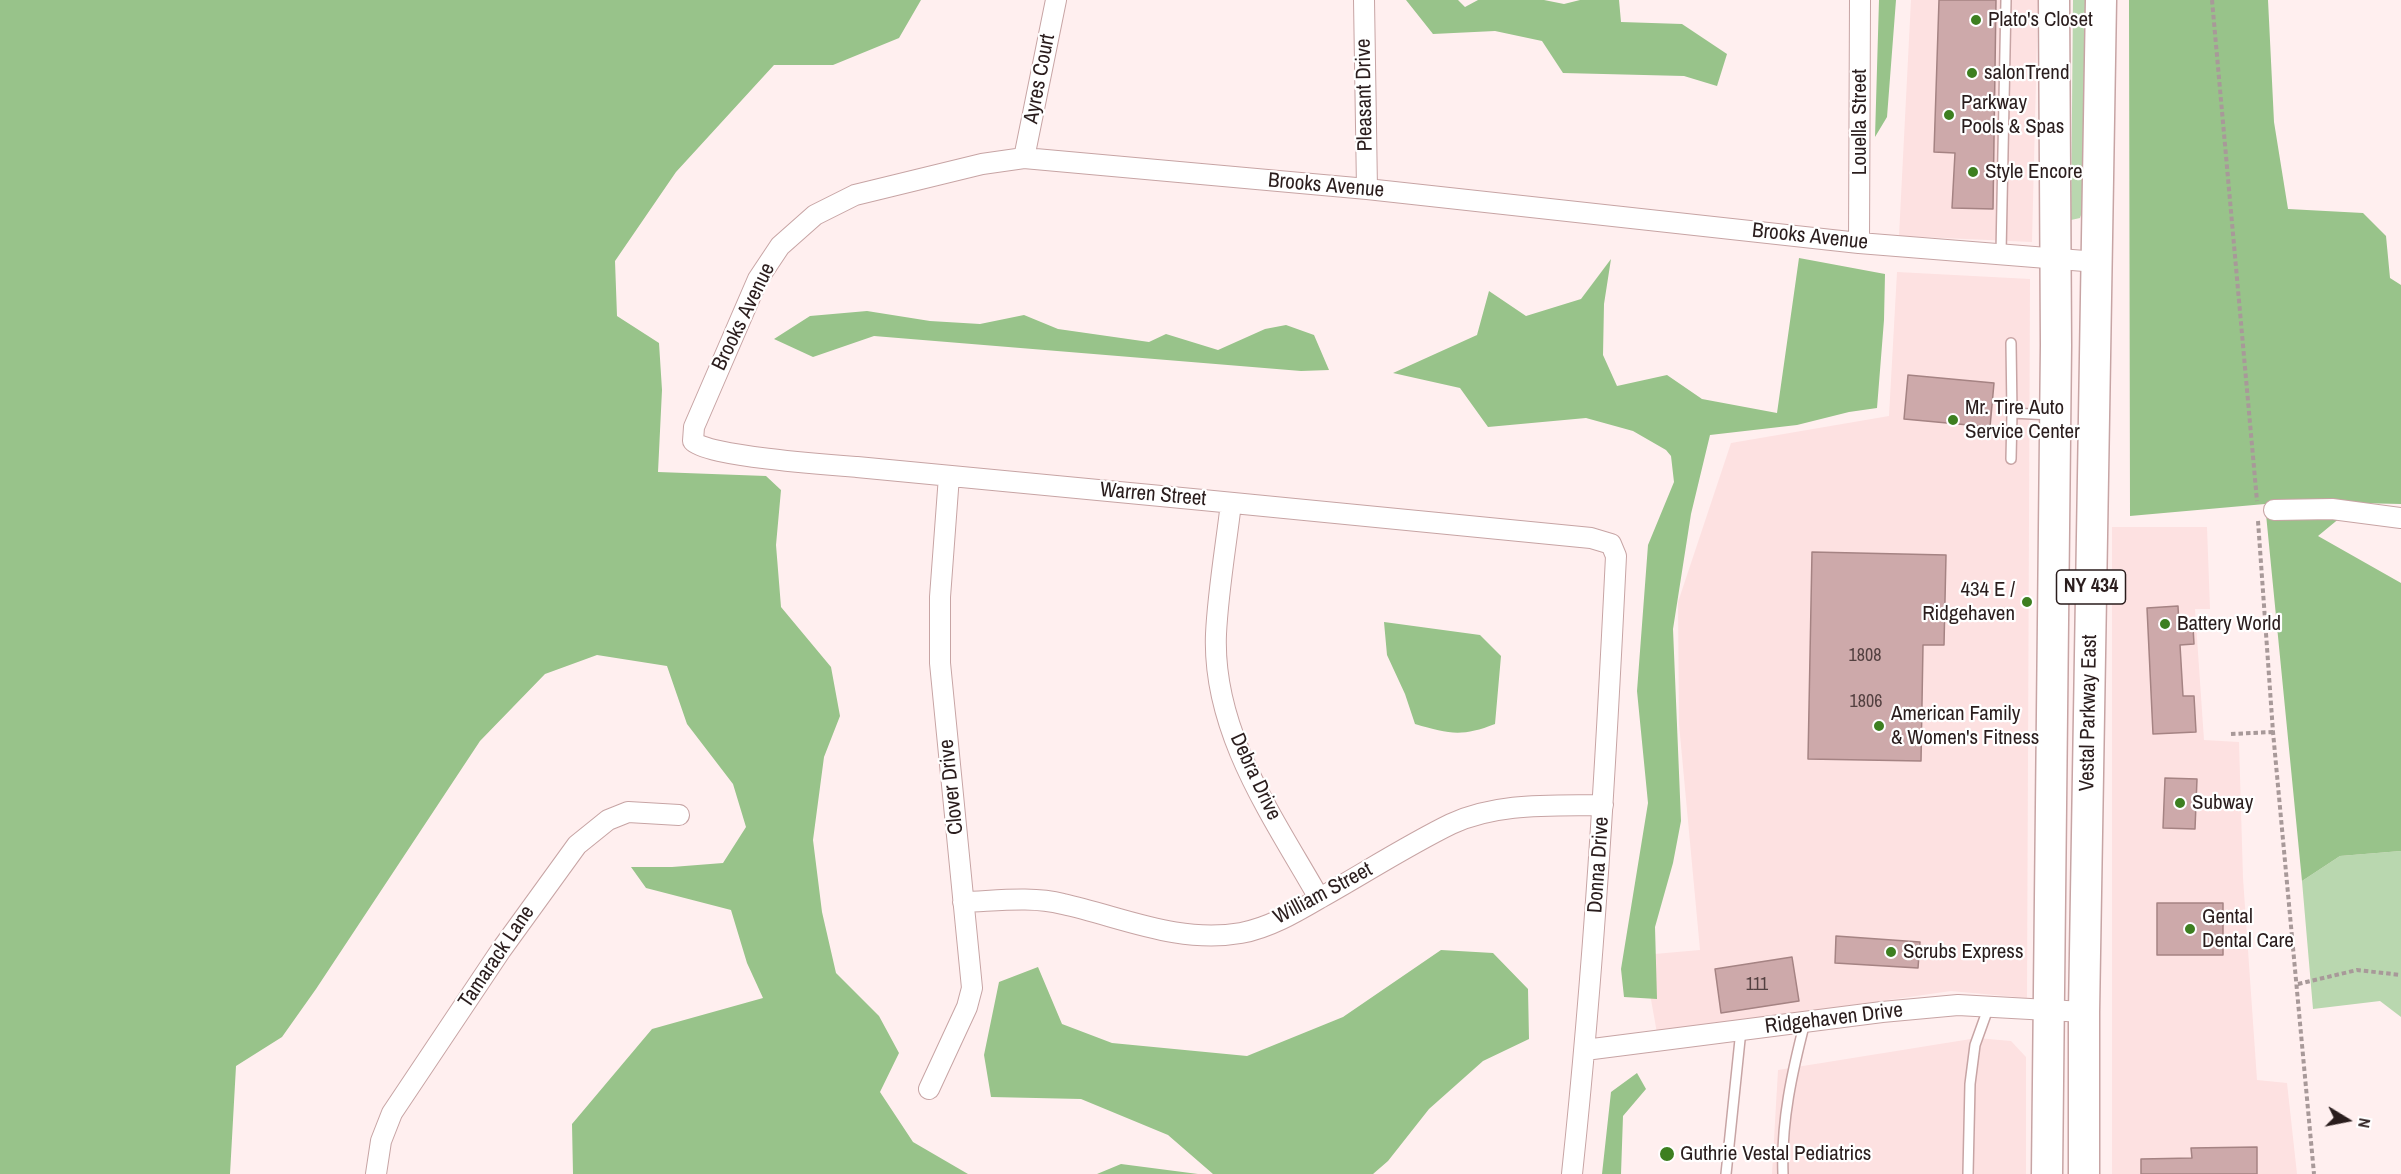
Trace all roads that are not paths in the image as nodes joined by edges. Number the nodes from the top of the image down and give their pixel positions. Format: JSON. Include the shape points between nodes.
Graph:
{"nodes":[{"id":1,"x":1056,"y":0,"type":"edge"},
{"id":2,"x":1364,"y":0,"type":"edge"},
{"id":3,"x":1860,"y":0,"type":"edge"},
{"id":4,"x":2006,"y":0,"type":"edge"},
{"id":5,"x":2054,"y":0,"type":"edge"},
{"id":6,"x":2101,"y":0,"type":"edge"},
{"id":7,"x":1024,"y":158,"type":"junction"},
{"id":8,"x":1367,"y":189,"type":"junction"},
{"id":9,"x":1859,"y":243,"type":"junction"},
{"id":10,"x":2001,"y":253,"type":"junction"},
{"id":11,"x":2055,"y":257,"type":"junction"},
{"id":12,"x":2097,"y":262,"type":"junction"},
{"id":13,"x":2011,"y":343,"type":"dead end"},
{"id":14,"x":2012,"y":413,"type":"junction"},
{"id":15,"x":2055,"y":416,"type":"junction"},
{"id":16,"x":693,"y":432,"type":"joint"},
{"id":17,"x":2011,"y":459,"type":"dead end"},
{"id":18,"x":949,"y":476,"type":"junction"},
{"id":19,"x":1231,"y":503,"type":"junction"},
{"id":20,"x":2274,"y":510,"type":"dead end"},
{"id":21,"x":2401,"y":518,"type":"edge"},
{"id":22,"x":1616,"y":556,"type":"joint"},
{"id":23,"x":1603,"y":806,"type":"junction"},
{"id":24,"x":679,"y":815,"type":"dead end"},
{"id":25,"x":1319,"y":898,"type":"junction"},
{"id":26,"x":963,"y":902,"type":"junction"},
{"id":27,"x":1989,"y":1006,"type":"junction"},
{"id":28,"x":2048,"y":1009,"type":"junction"},
{"id":29,"x":2084,"y":1012,"type":"junction"},
{"id":30,"x":1804,"y":1022,"type":"junction"},
{"id":31,"x":1741,"y":1030,"type":"junction"},
{"id":32,"x":1585,"y":1050,"type":"junction"},
{"id":33,"x":929,"y":1089,"type":"dead end"},
{"id":34,"x":376,"y":1174,"type":"edge"},
{"id":35,"x":1572,"y":1174,"type":"edge"},
{"id":36,"x":1726,"y":1174,"type":"edge"},
{"id":37,"x":1783,"y":1174,"type":"edge"},
{"id":38,"x":1968,"y":1174,"type":"edge"},
{"id":39,"x":2048,"y":1174,"type":"edge"},
{"id":40,"x":2084,"y":1174,"type":"edge"}],
"edges":[{"from":1,"to":7,"type":"street","name":"Ayres Court"},
{"from":2,"to":8,"type":"street","name":"Pleasant Drive"},
{"from":3,"to":9,"type":"street","name":"Louella Street"},
{"from":4,"to":10,"type":"lane"},
{"from":5,"to":11,"type":"main road","name":"Vestal Parkway East","number":"NY 434"},
{"from":6,"to":12,"type":"main road","name":"Vestal Parkway East","number":"NY 434"},
{"from":7,"to":8,"type":"street","name":"Brooks Avenue"},
{"from":7,"to":16,"type":"street","name":"Brooks Avenue","via":[[982,164],[855,195],[815,215],[780,246],[758,279]]},
{"from":8,"to":9,"type":"street","name":"Brooks Avenue"},
{"from":9,"to":10,"type":"street","name":"Brooks Avenue"},
{"from":10,"to":11,"type":"street","name":"Brooks Avenue"},
{"from":11,"to":12,"type":"street","name":"Brooks Avenue"},
{"from":11,"to":15,"type":"main road","name":"Vestal Parkway East","number":"NY 434"},
{"from":12,"to":29,"type":"main road","name":"Vestal Parkway East","number":"NY 434"},
{"from":13,"to":14,"type":"lane"},
{"from":14,"to":15,"type":"lane"},
{"from":14,"to":17,"type":"lane"},
{"from":15,"to":28,"type":"main road","name":"Vestal Parkway East","number":"NY 434"},
{"from":16,"to":18,"type":"street","name":"Warren Street","via":[[697,446],[718,452]]},
{"from":18,"to":19,"type":"street","name":"Warren Street"},
{"from":18,"to":26,"type":"street","name":"Clover Drive","via":[[939,597],[940,663]]},
{"from":19,"to":22,"type":"street","name":"Warren Street","via":[[1591,538],[1611,544]]},
{"from":19,"to":25,"type":"street","name":"Debra Drive","via":[[1216,636],[1221,693],[1237,750]]},
{"from":20,"to":21,"type":"street","via":[[2332,510]]},
{"from":22,"to":23,"type":"street","name":"Donna Drive"},
{"from":23,"to":25,"type":"street","name":"William Street","via":[[1521,807],[1481,813],[1452,824]]},
{"from":23,"to":32,"type":"street","name":"Donna Drive"},
{"from":24,"to":34,"type":"street","name":"Tamarack Lane","via":[[628,812],[608,820],[577,845],[392,1113],[381,1141]]},
{"from":25,"to":26,"type":"street","name":"William Street","via":[[1292,915],[1243,933],[1202,938],[1153,929],[1061,903]]},
{"from":26,"to":33,"type":"street","name":"Clover Drive","via":[[972,987],[967,1007]]},
{"from":27,"to":28,"type":"street","name":"Ridgehaven Drive"},
{"from":27,"to":30,"type":"street","name":"Ridgehaven Drive","via":[[1958,1005]]},
{"from":27,"to":38,"type":"lane","via":[[1975,1045],[1970,1084]]},
{"from":28,"to":29,"type":"street","name":"Ridgehaven Drive"},
{"from":28,"to":39,"type":"main road","name":"Vestal Parkway East","number":"NY 434"},
{"from":29,"to":40,"type":"main road","name":"Vestal Parkway East","number":"NY 434"},
{"from":30,"to":31,"type":"street","name":"Ridgehaven Drive"},
{"from":30,"to":37,"type":"lane","via":[[1791,1076]]},
{"from":31,"to":32,"type":"street","name":"Ridgehaven Drive"},
{"from":31,"to":36,"type":"lane"},
{"from":32,"to":35,"type":"street","name":"Donna Drive"}]}
